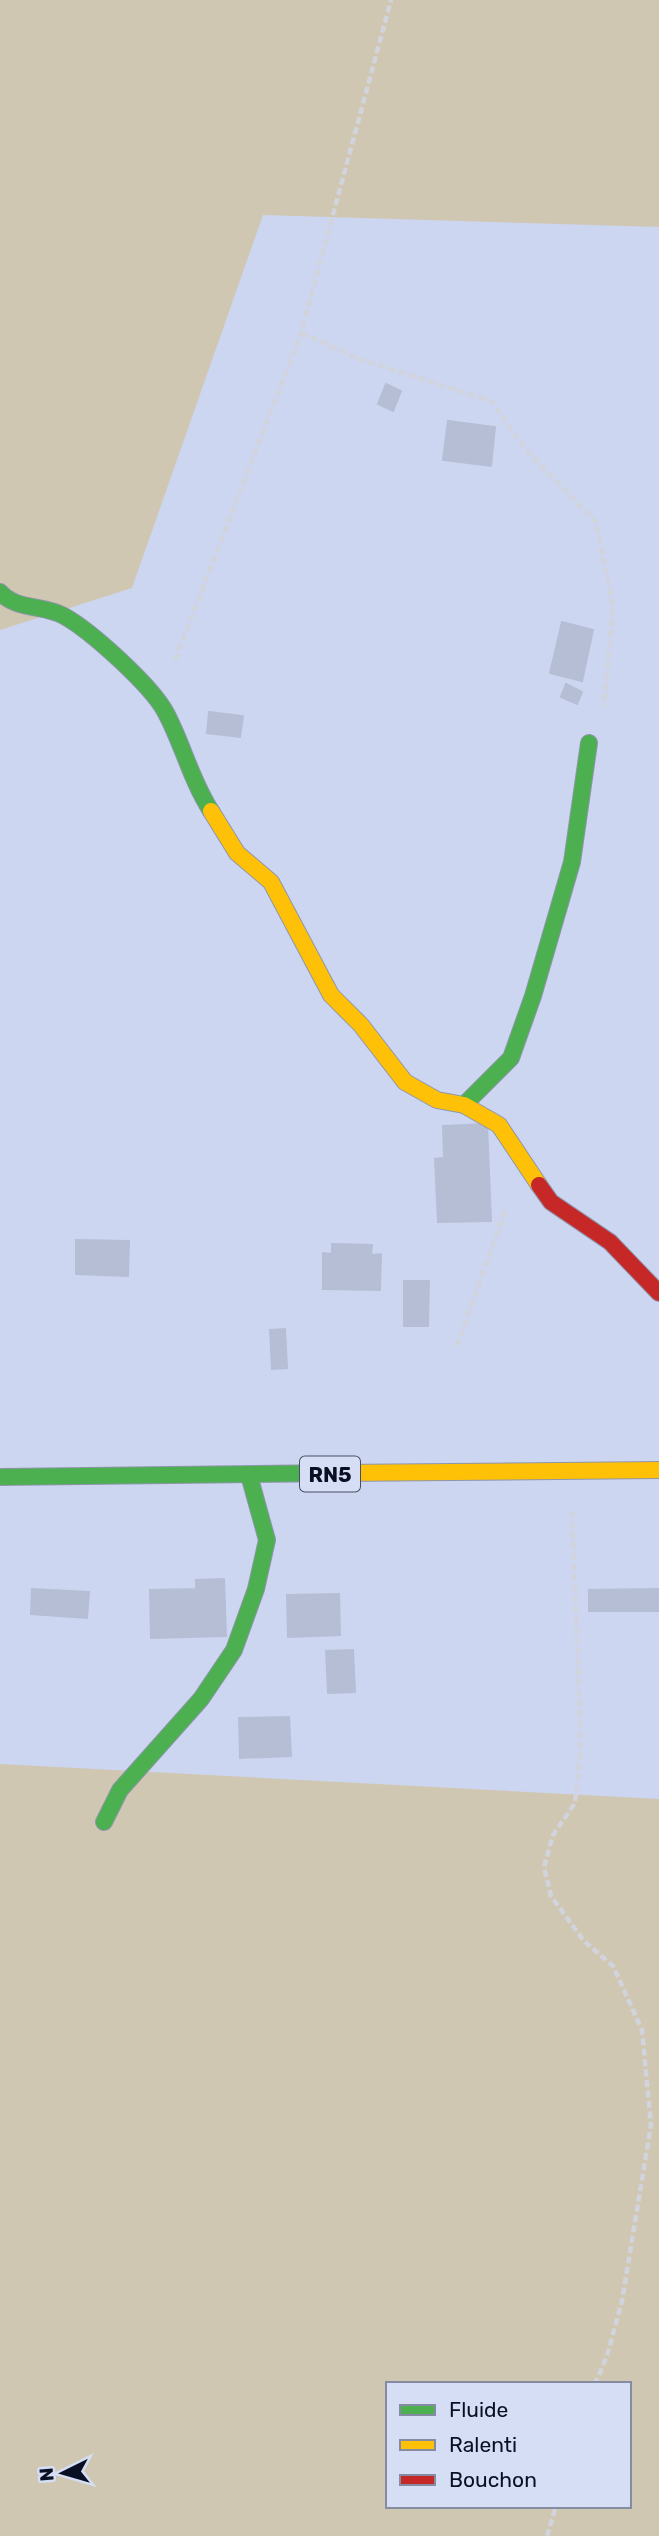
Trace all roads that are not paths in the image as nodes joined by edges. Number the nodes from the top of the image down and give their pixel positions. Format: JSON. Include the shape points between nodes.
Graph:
{"nodes":[{"id":1,"x":0,"y":592,"type":"edge"},
{"id":2,"x":589,"y":743,"type":"road end"},
{"id":3,"x":464,"y":1105,"type":"junction"},
{"id":4,"x":659,"y":1293,"type":"edge"},
{"id":5,"x":659,"y":1470,"type":"edge"},
{"id":6,"x":249,"y":1475,"type":"junction"},
{"id":7,"x":0,"y":1477,"type":"edge"},
{"id":8,"x":104,"y":1822,"type":"dead end"}],
"edges":[{"from":1,"to":3,"type":"main road","via":[[9,602],[63,615],[119,658],[158,702],[194,783],[237,853],[271,882],[331,995],[405,1082],[437,1101]]},
{"from":2,"to":3,"type":"main road","via":[[572,862],[533,996],[510,1058]]},
{"from":3,"to":4,"type":"main road","via":[[499,1125],[551,1202],[610,1242]]},
{"from":5,"to":6,"type":"main road","number":"RN5"},
{"from":6,"to":7,"type":"main road","number":"RN5"},
{"from":6,"to":8,"type":"main road","via":[[267,1540],[256,1589],[234,1650],[201,1699],[120,1790]]}]}
